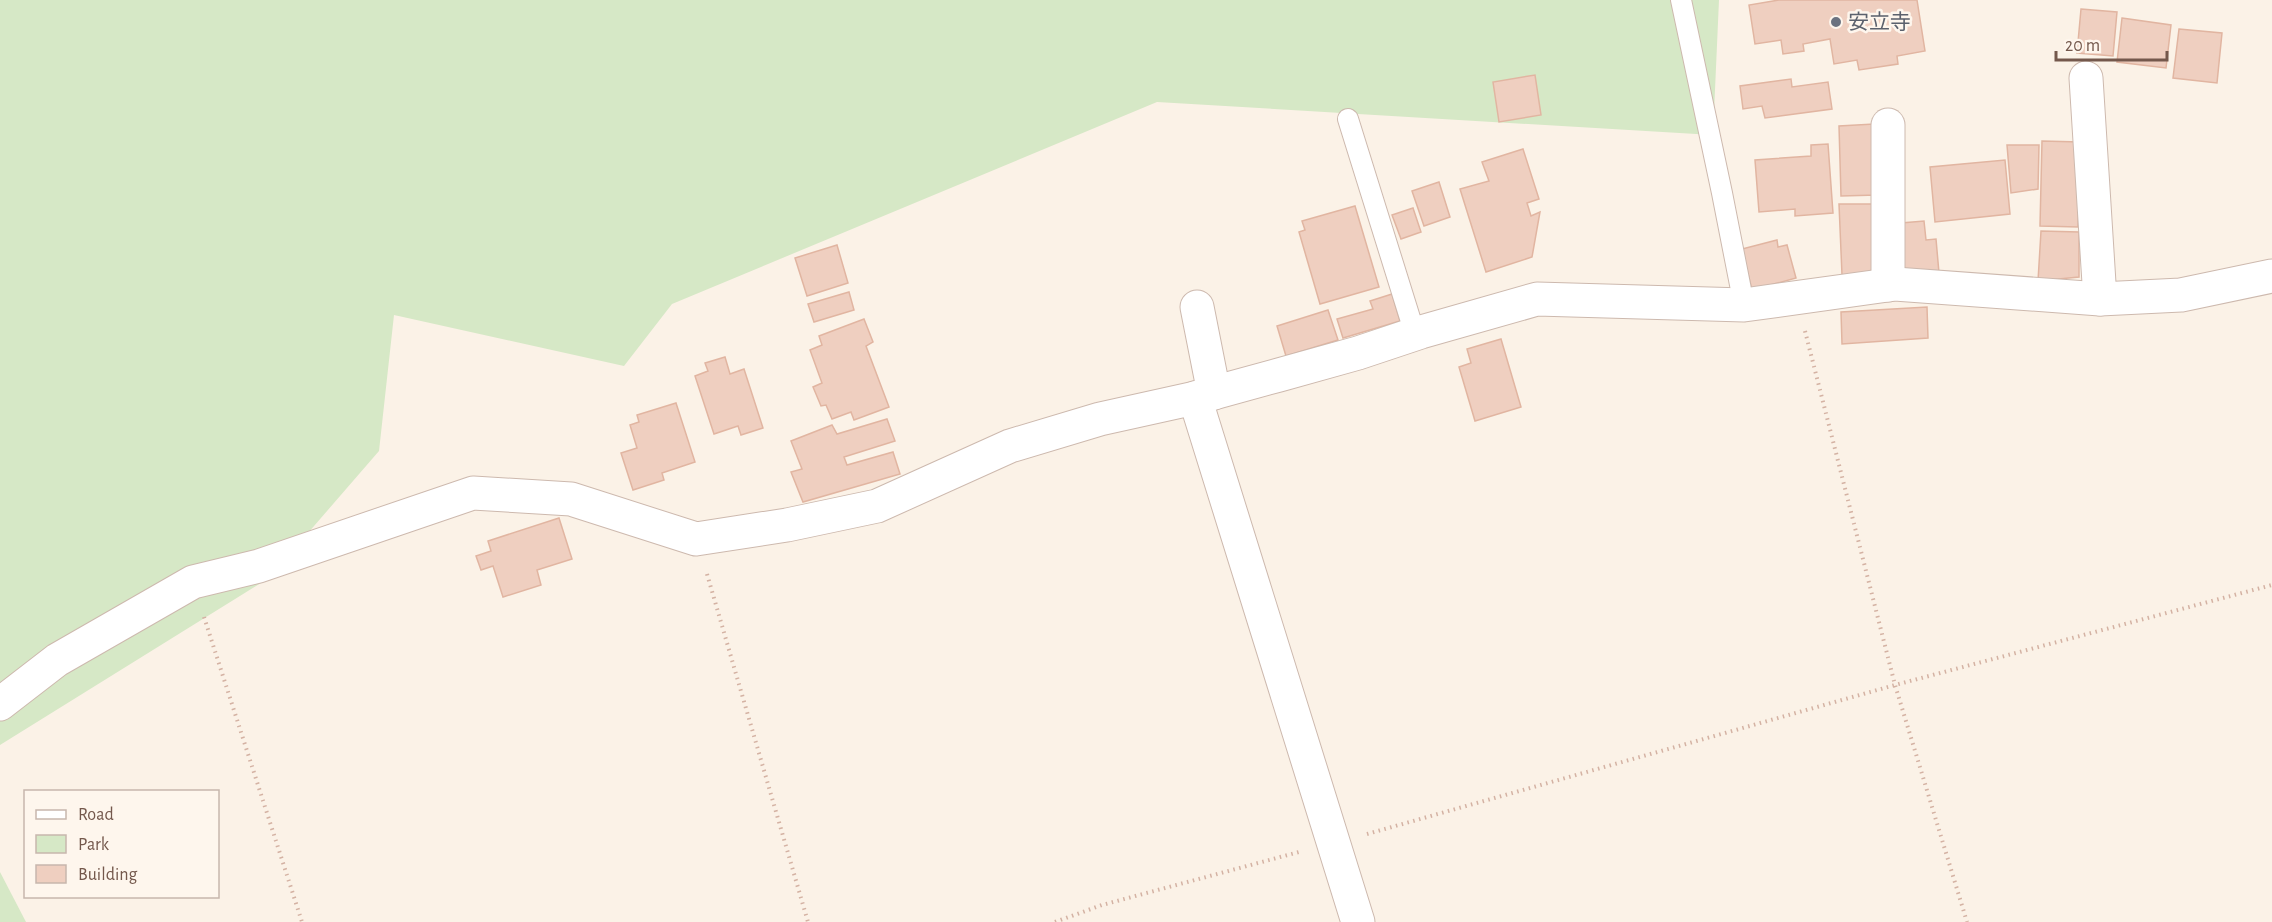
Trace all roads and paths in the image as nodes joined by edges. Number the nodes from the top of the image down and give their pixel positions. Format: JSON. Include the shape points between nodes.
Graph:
{"nodes":[{"id":1,"x":1681,"y":0,"type":"edge"},
{"id":2,"x":2086,"y":78,"type":"dead end"},
{"id":3,"x":1348,"y":119,"type":"dead end"},
{"id":4,"x":1888,"y":125,"type":"dead end"},
{"id":5,"x":2272,"y":276,"type":"edge"},
{"id":6,"x":1888,"y":285,"type":"junction"},
{"id":7,"x":1797,"y":299,"type":"junction"},
{"id":8,"x":2100,"y":299,"type":"junction"},
{"id":9,"x":1744,"y":305,"type":"junction"},
{"id":10,"x":1197,"y":307,"type":"dead end"},
{"id":11,"x":1415,"y":334,"type":"junction"},
{"id":12,"x":1205,"y":396,"type":"junction"},
{"id":13,"x":696,"y":538,"type":"junction"},
{"id":14,"x":193,"y":582,"type":"junction"},
{"id":15,"x":2272,"y":585,"type":"edge"},
{"id":16,"x":1895,"y":685,"type":"junction"},
{"id":17,"x":0,"y":704,"type":"edge"},
{"id":18,"x":1332,"y":844,"type":"junction"},
{"id":19,"x":302,"y":922,"type":"edge"},
{"id":20,"x":808,"y":922,"type":"edge"},
{"id":21,"x":1055,"y":922,"type":"edge"},
{"id":22,"x":1358,"y":922,"type":"edge"},
{"id":23,"x":1967,"y":922,"type":"edge"}],
"edges":[{"from":1,"to":9,"type":"lane"},
{"from":2,"to":8,"type":"street"},
{"from":3,"to":11,"type":"lane"},
{"from":4,"to":6,"type":"street"},
{"from":5,"to":8,"type":"street","via":[[2181,295]]},
{"from":6,"to":7,"type":"street"},
{"from":6,"to":8,"type":"street"},
{"from":7,"to":9,"type":"street"},
{"from":7,"to":16,"type":"path"},
{"from":9,"to":11,"type":"street","via":[[1537,300]]},
{"from":10,"to":12,"type":"street"},
{"from":11,"to":12,"type":"street"},
{"from":12,"to":13,"type":"street","via":[[1100,419],[1010,446],[877,506],[787,525]]},
{"from":12,"to":18,"type":"street"},
{"from":13,"to":14,"type":"street","via":[[571,499],[473,493],[259,566]]},
{"from":13,"to":20,"type":"path"},
{"from":14,"to":17,"type":"street","via":[[57,660]]},
{"from":14,"to":19,"type":"path"},
{"from":15,"to":16,"type":"path"},
{"from":16,"to":18,"type":"path"},
{"from":16,"to":23,"type":"path"},
{"from":18,"to":21,"type":"path","via":[[1102,905]]},
{"from":18,"to":22,"type":"street"}]}
